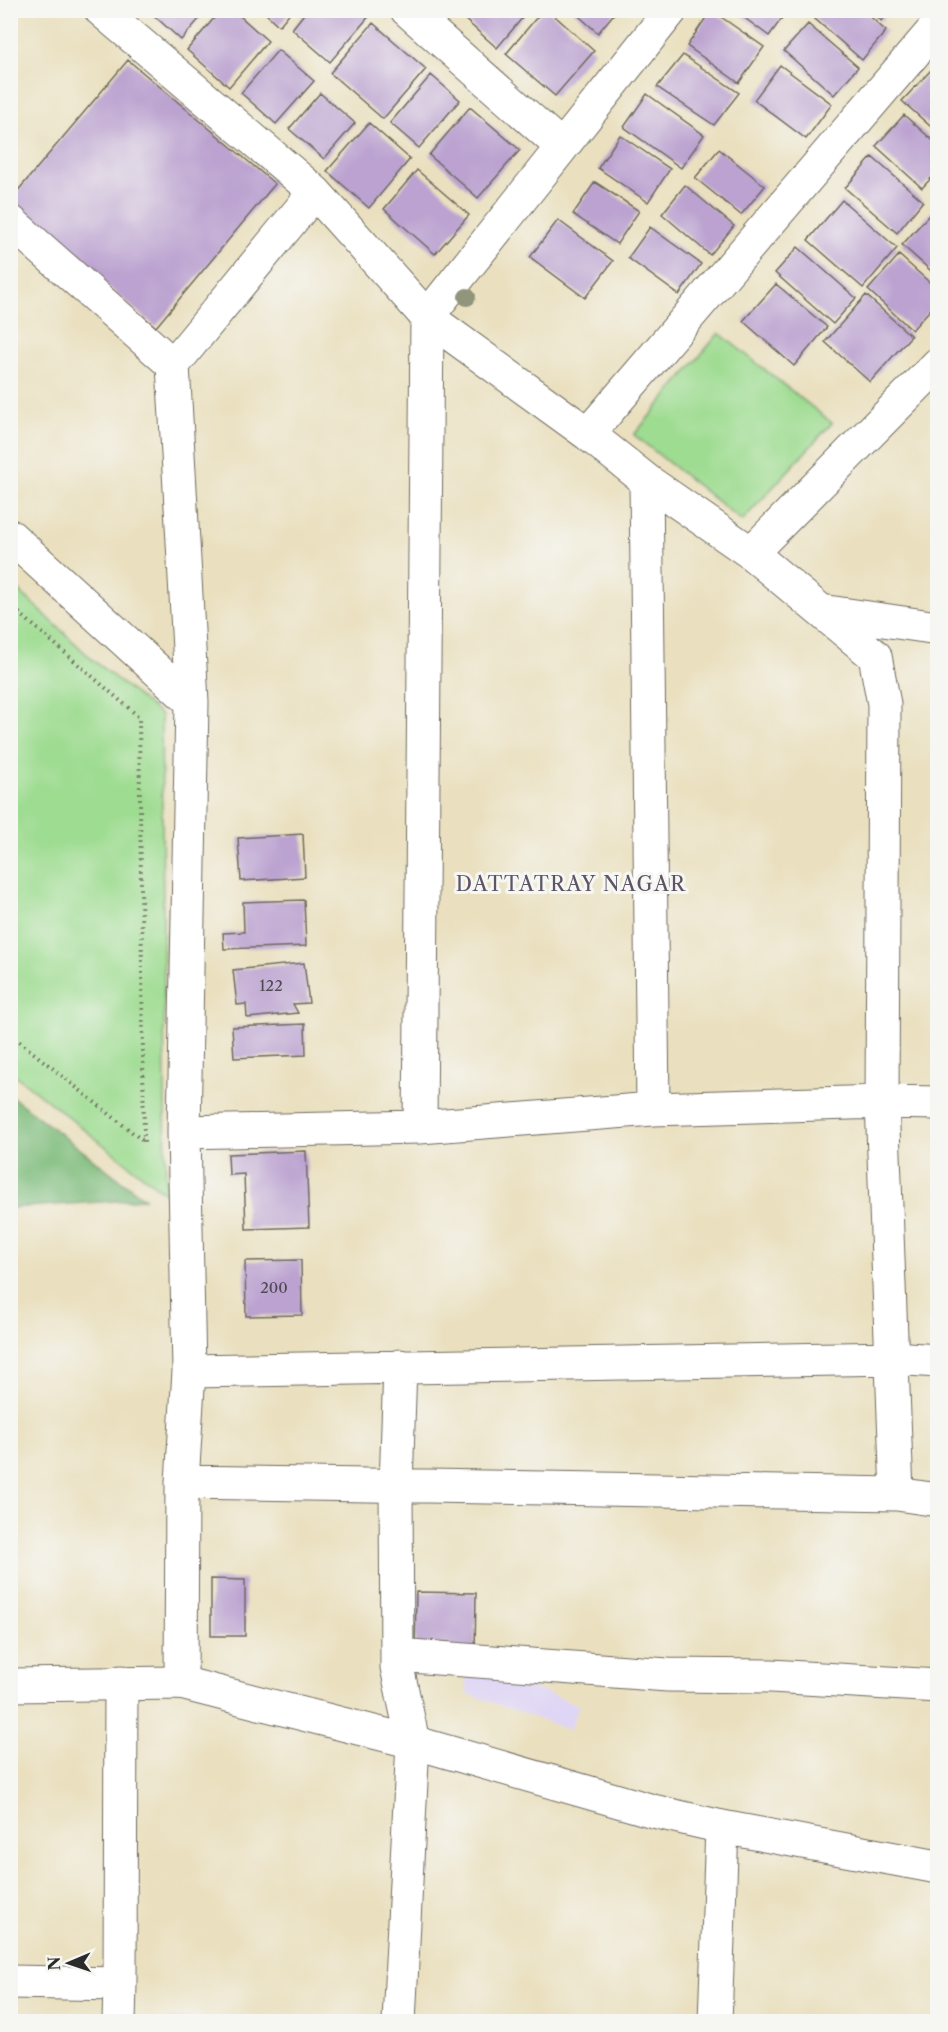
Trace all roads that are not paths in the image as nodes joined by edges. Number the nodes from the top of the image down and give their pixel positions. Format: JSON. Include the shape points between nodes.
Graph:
{"nodes":[{"id":1,"x":101,"y":10,"type":"edge"},
{"id":2,"x":407,"y":10,"type":"edge"},
{"id":3,"x":671,"y":10,"type":"edge"},
{"id":4,"x":938,"y":25,"type":"edge"},
{"id":5,"x":562,"y":147,"type":"junction"},
{"id":6,"x":315,"y":192,"type":"junction"},
{"id":7,"x":10,"y":221,"type":"edge"},
{"id":8,"x":427,"y":317,"type":"junction"},
{"id":9,"x":173,"y":364,"type":"junction"},
{"id":10,"x":938,"y":364,"type":"edge"},
{"id":11,"x":588,"y":434,"type":"junction"},
{"id":12,"x":646,"y":480,"type":"junction"},
{"id":13,"x":10,"y":536,"type":"edge"},
{"id":14,"x":751,"y":553,"type":"junction"},
{"id":15,"x":821,"y":611,"type":"junction"},
{"id":16,"x":938,"y":628,"type":"edge"},
{"id":17,"x":192,"y":702,"type":"junction"},
{"id":18,"x":882,"y":1102,"type":"junction"},
{"id":19,"x":938,"y":1103,"type":"edge"},
{"id":20,"x":653,"y":1109,"type":"junction"},
{"id":21,"x":420,"y":1127,"type":"junction"},
{"id":22,"x":184,"y":1132,"type":"junction"},
{"id":23,"x":892,"y":1358,"type":"junction"},
{"id":24,"x":938,"y":1361,"type":"edge"},
{"id":25,"x":400,"y":1366,"type":"junction"},
{"id":26,"x":189,"y":1371,"type":"junction"},
{"id":27,"x":182,"y":1482,"type":"junction"},
{"id":28,"x":396,"y":1486,"type":"junction"},
{"id":29,"x":897,"y":1494,"type":"junction"},
{"id":30,"x":938,"y":1500,"type":"edge"},
{"id":31,"x":398,"y":1655,"type":"junction"},
{"id":32,"x":121,"y":1683,"type":"junction"},
{"id":33,"x":181,"y":1683,"type":"junction"},
{"id":34,"x":10,"y":1684,"type":"edge"},
{"id":35,"x":938,"y":1686,"type":"edge"},
{"id":36,"x":413,"y":1742,"type":"junction"},
{"id":37,"x":722,"y":1827,"type":"junction"},
{"id":38,"x":938,"y":1868,"type":"edge"},
{"id":39,"x":10,"y":1982,"type":"edge"},
{"id":40,"x":120,"y":1984,"type":"junction"},
{"id":41,"x":119,"y":2022,"type":"edge"},
{"id":42,"x":399,"y":2022,"type":"edge"},
{"id":43,"x":715,"y":2022,"type":"edge"}],
"edges":[{"from":1,"to":6,"type":"street"},
{"from":2,"to":5,"type":"street"},
{"from":3,"to":5,"type":"street"},
{"from":4,"to":11,"type":"street"},
{"from":5,"to":8,"type":"street"},
{"from":6,"to":8,"type":"street"},
{"from":6,"to":9,"type":"street"},
{"from":7,"to":9,"type":"street"},
{"from":8,"to":11,"type":"street"},
{"from":8,"to":21,"type":"street"},
{"from":9,"to":17,"type":"street"},
{"from":10,"to":14,"type":"street"},
{"from":11,"to":12,"type":"street"},
{"from":12,"to":14,"type":"street"},
{"from":12,"to":20,"type":"street"},
{"from":13,"to":17,"type":"street"},
{"from":14,"to":15,"type":"street"},
{"from":15,"to":16,"type":"street"},
{"from":15,"to":18,"type":"street","via":[[875,656],[884,704]]},
{"from":17,"to":22,"type":"street"},
{"from":18,"to":19,"type":"street"},
{"from":18,"to":20,"type":"street"},
{"from":18,"to":23,"type":"street"},
{"from":20,"to":21,"type":"street"},
{"from":21,"to":22,"type":"street"},
{"from":22,"to":26,"type":"street"},
{"from":23,"to":24,"type":"street"},
{"from":23,"to":25,"type":"street"},
{"from":23,"to":29,"type":"street"},
{"from":25,"to":26,"type":"street"},
{"from":25,"to":28,"type":"street"},
{"from":26,"to":27,"type":"street"},
{"from":27,"to":28,"type":"street"},
{"from":27,"to":33,"type":"street"},
{"from":28,"to":29,"type":"street"},
{"from":28,"to":31,"type":"street"},
{"from":29,"to":30,"type":"street"},
{"from":31,"to":35,"type":"street","via":[[668,1675],[771,1676]]},
{"from":31,"to":36,"type":"street","via":[[397,1667]]},
{"from":32,"to":33,"type":"street"},
{"from":32,"to":34,"type":"street"},
{"from":32,"to":40,"type":"street"},
{"from":33,"to":36,"type":"street"},
{"from":36,"to":37,"type":"street"},
{"from":36,"to":42,"type":"street"},
{"from":37,"to":38,"type":"street"},
{"from":37,"to":43,"type":"street"},
{"from":39,"to":40,"type":"street"},
{"from":40,"to":41,"type":"street"}]}
